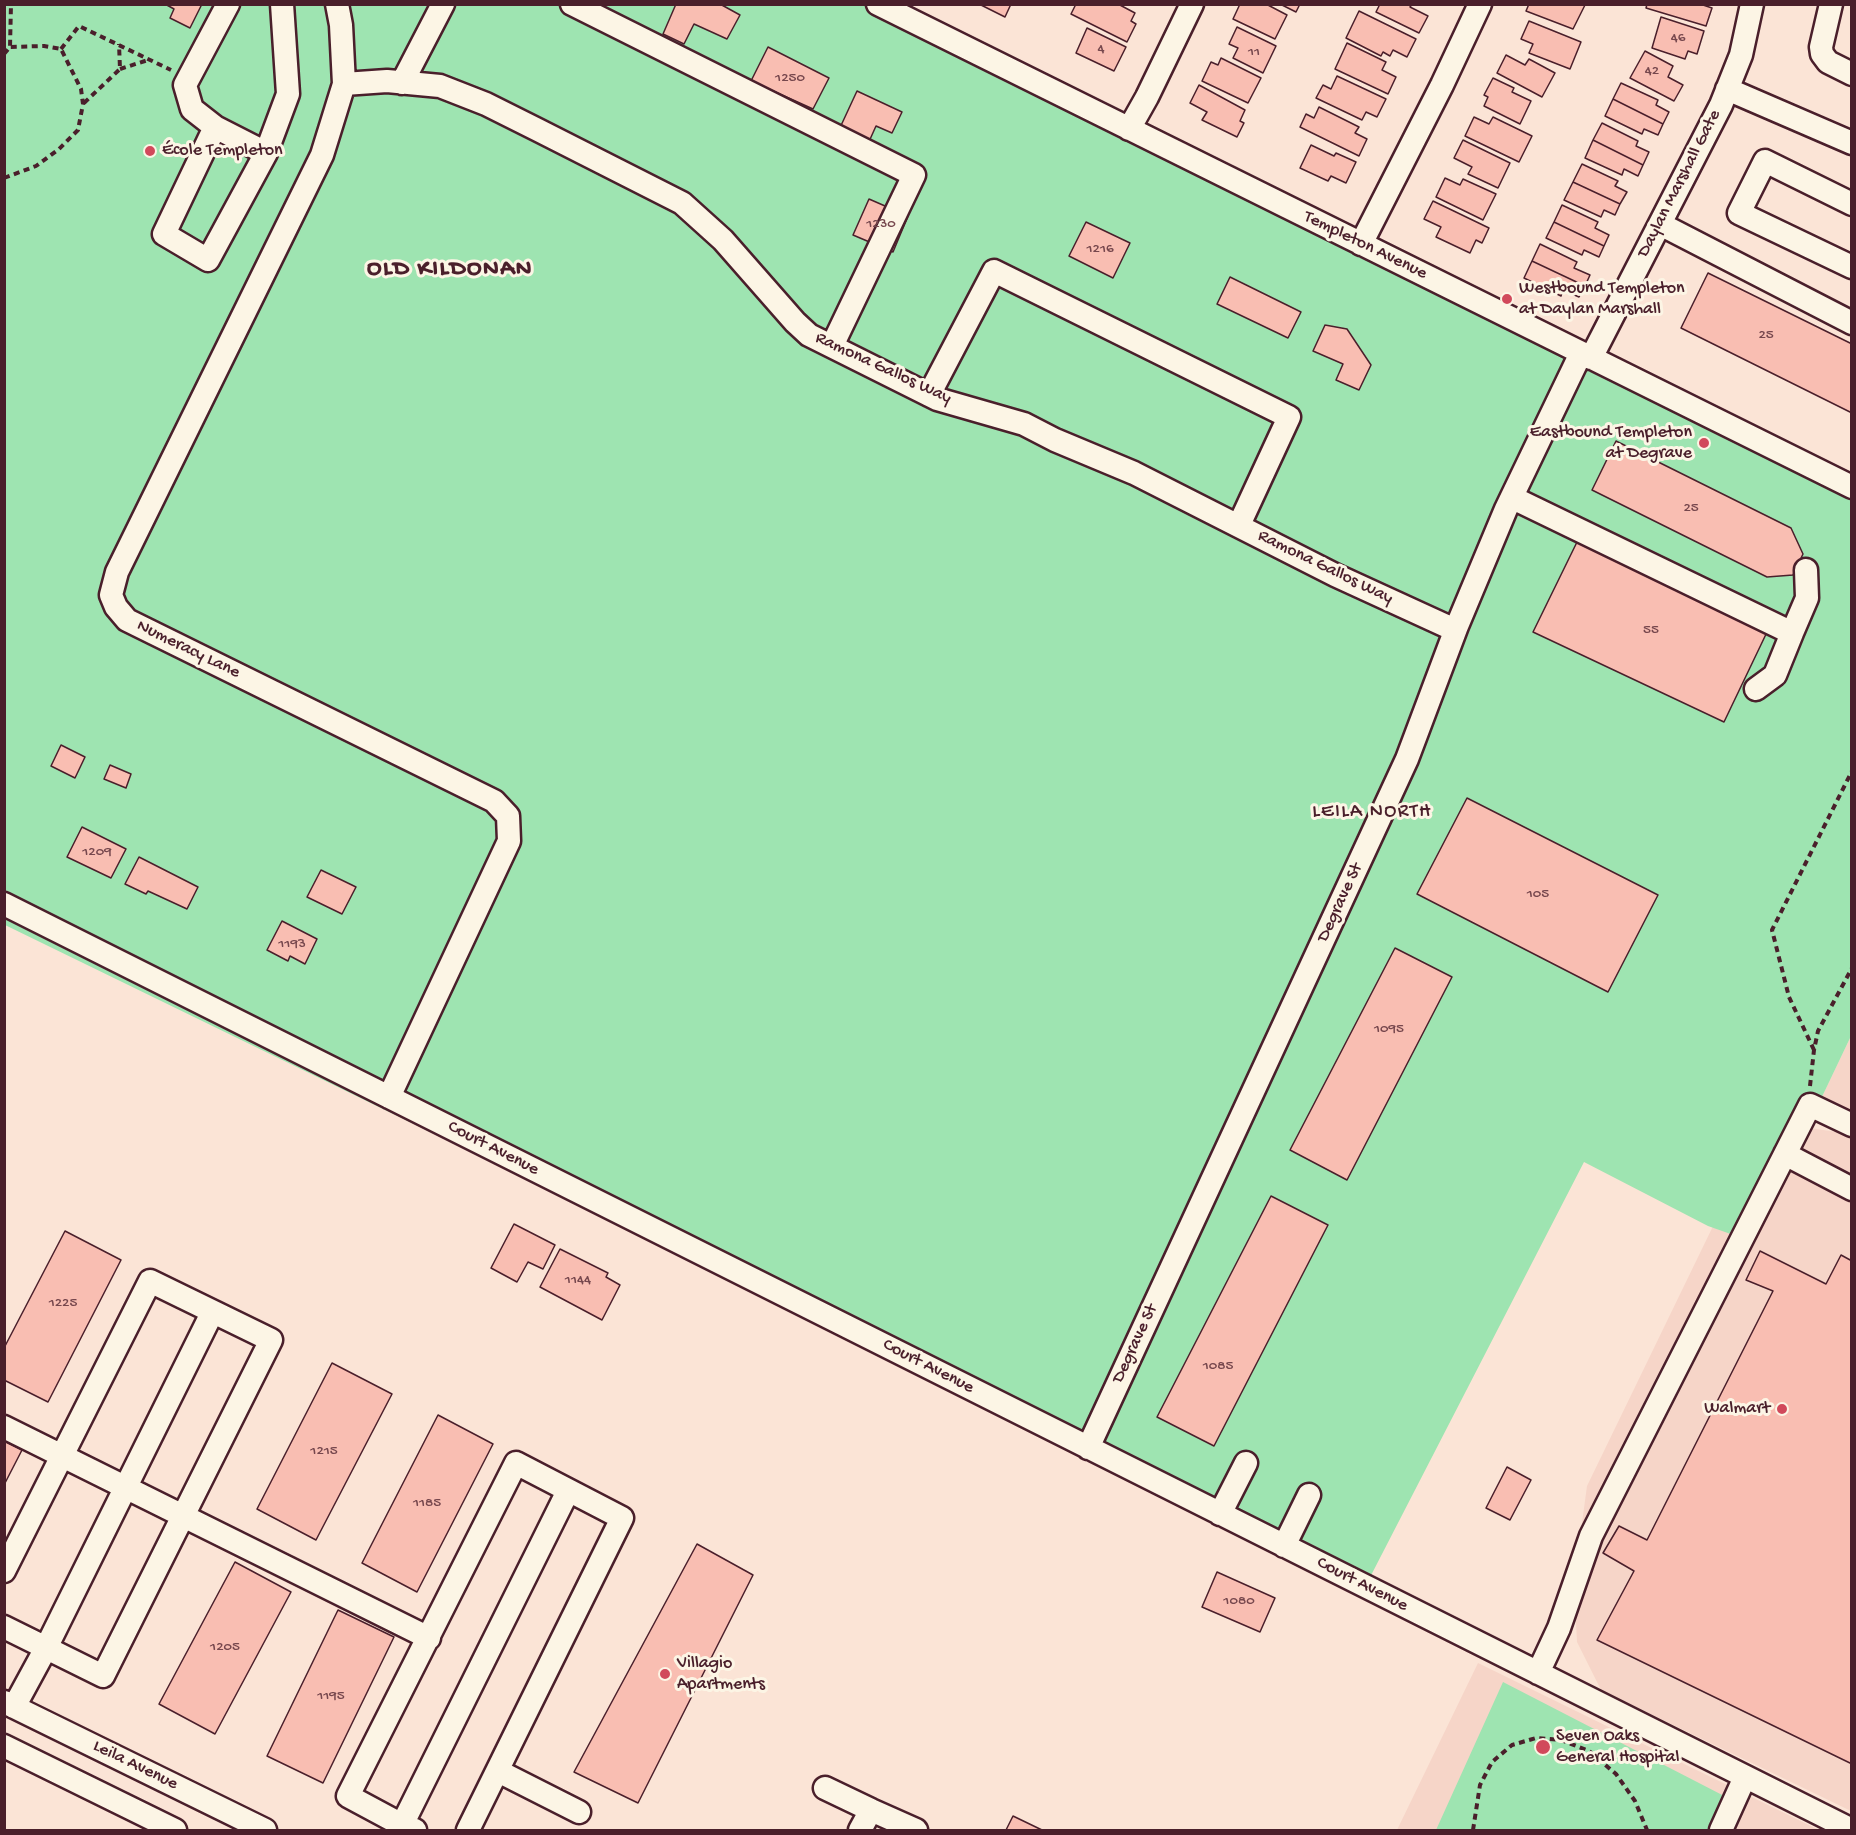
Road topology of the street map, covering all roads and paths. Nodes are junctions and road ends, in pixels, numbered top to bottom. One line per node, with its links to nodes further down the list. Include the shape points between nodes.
1 (11, 4): 13 (path)
2 (228, 4): 24 (street, via 185,85 192,109)
3 (282, 4): 27 (street, via 288,94)
4 (337, 4): 21 (street, Numeracy Lane)
5 (443, 4): 20 (street)
6 (572, 4): 34 (street, via 914,175)
7 (1192, 4): 25 (street)
8 (1480, 4): 31 (street)
9 (1752, 4): 22 (street, Daylan Marshall Gate, via 1741,55)
10 (1831, 4): 19 (street, via 1822,54 1828,62)
11 (892, 7): 25 (street, Templeton Avenue)
12 (119, 44): 14 (path, via 79,26); 16 (path); 17 (path)
13 (10, 47): 14 (path); 15 (path)
14 (61, 49): 23 (path, via 81,89)
15 (4, 54)
16 (148, 60): 17 (path); 18 (path)
17 (120, 69): 23 (path)
18 (179, 74)
19 (1851, 74)
20 (402, 83): 21 (street, Ramona Gallos Way); 34 (street, Ramona Gallos Way, via 440,86 486,104 682,203 723,240 795,322)
21 (344, 84): 48 (street, Numeracy Lane, via 322,155 117,572 111,595 127,620 494,801 508,816 509,841)
22 (1727, 89): 26 (street); 30 (street, Daylan Marshall Gate)
23 (83, 104): 28 (path, via 78,130 72,136 36,166)
24 (215, 127): 27 (street); 27 (street, via 164,234 208,260)
25 (1128, 129): 31 (street, Templeton Avenue)
26 (1851, 143)
27 (266, 153)
28 (4, 178)
29 (1851, 204): 32 (street, via 1765,161 1739,213)
30 (1659, 224): 33 (street); 35 (street, Daylan Marshall Gate)
31 (1361, 244): 35 (street, Templeton Avenue)
32 (1851, 267)
33 (1851, 323)
34 (832, 346): 36 (street, Ramona Gallos Way)
35 (1586, 356): 37 (street, Templeton Avenue); 38 (street, Degrave St)
36 (929, 395): 39 (street, Ramona Gallos Way, via 1024,424); 39 (street, via 994,271 1289,417)
37 (1851, 488)
38 (1513, 498): 41 (street, Degrave St); 42 (street)
39 (1239, 525): 41 (street, Ramona Gallos Way)
40 (1806, 570): 42 (street, via 1807,598)
41 (1455, 630): 55 (street, Degrave St, via 1407,759)
42 (1792, 633): 43 (street, via 1775,675)
43 (1756, 689)
44 (1851, 771): 47 (path, via 1772,930 1789,996)
45 (4, 904): 48 (street, Court Avenue)
46 (1851, 968): 47 (path, via 1818,1031)
47 (1814, 1050): 49 (path)
48 (389, 1097): 55 (street, Court Avenue)
49 (1810, 1105): 50 (street); 51 (street)
50 (1851, 1125)
51 (1785, 1154): 52 (street); 68 (street, via 1591,1536 1559,1628)
52 (1851, 1189)
53 (212, 1313): 56 (street, via 150,1281); 58 (street); 62 (street, via 271,1340)
54 (4, 1427): 56 (street)
55 (1088, 1448): 61 (street, Court Avenue)
56 (63, 1457): 58 (street); 64 (street)
57 (1246, 1463): 61 (street)
58 (124, 1488): 62 (street); 67 (street)
59 (568, 1491): 66 (street, via 516,1463); 71 (street, via 622,1518); 76 (street)
60 (1310, 1495): 63 (street)
61 (1220, 1514): 63 (street, Court Avenue)
62 (183, 1518): 66 (street); 67 (street, via 103,1676)
63 (1284, 1546): 68 (street, Court Avenue)
64 (4, 1571)
65 (4, 1627): 67 (street)
66 (429, 1638): 76 (street, via 348,1796)
67 (46, 1648): 69 (street)
68 (1538, 1673): 72 (street, Court Avenue)
69 (9, 1704): 78 (street, Leila Avenue)
70 (4, 1746): 77 (street)
71 (498, 1771): 75 (street); 79 (street)
72 (1745, 1777): 84 (street); 85 (street, Court Avenue)
73 (825, 1788): 74 (street)
74 (870, 1810): 80 (street); 81 (street)
75 (579, 1812)
76 (405, 1828)
77 (175, 1830)
78 (265, 1830)
79 (468, 1830)
80 (860, 1830)
81 (916, 1830)
82 (1473, 1830): 83 (path, via 1480,1785 1492,1762 1512,1745 1536,1738 1561,1740 1589,1751 1616,1774 1635,1801)
83 (1647, 1830)
84 (1721, 1830)
85 (1851, 1830)

